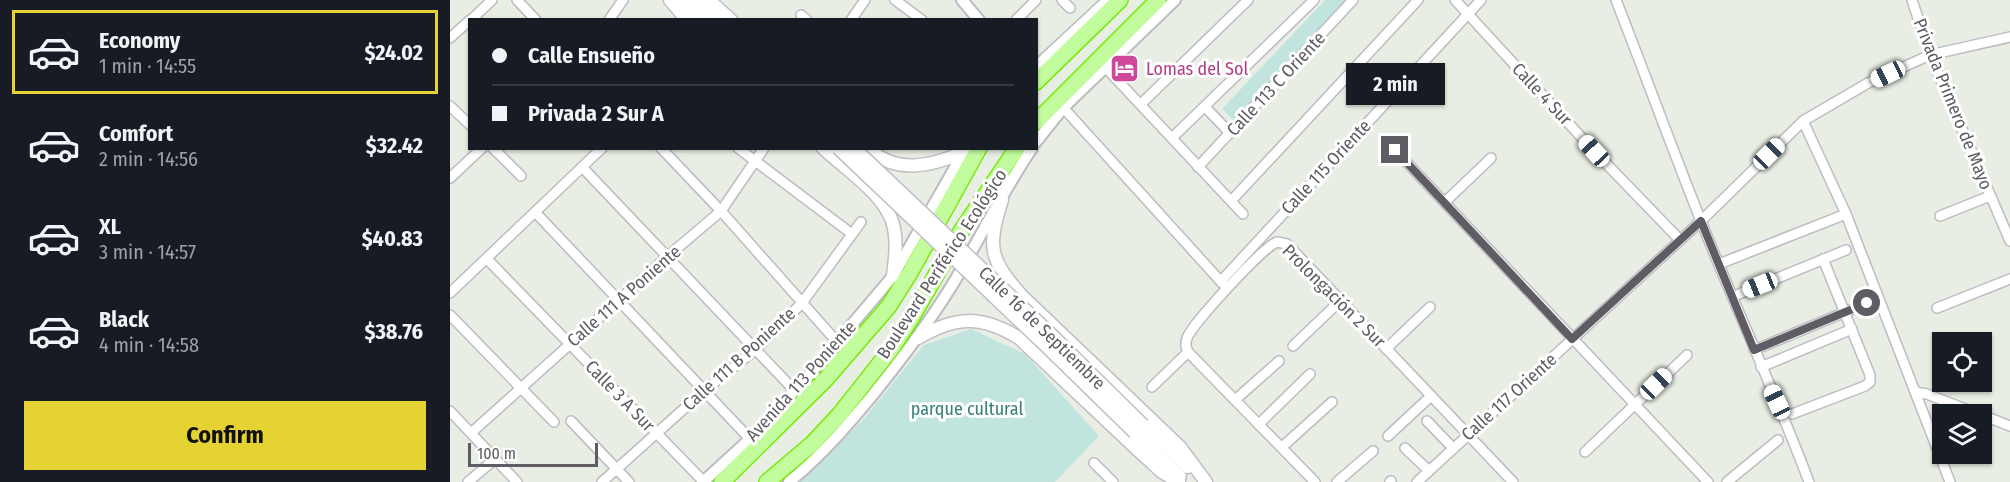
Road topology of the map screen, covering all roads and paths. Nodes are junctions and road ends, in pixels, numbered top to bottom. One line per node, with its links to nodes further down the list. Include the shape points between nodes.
1 (492, 0): 26 (street)
2 (517, 0): 27 (street)
3 (623, 0): 28 (street)
4 (670, 0): 29 (main road)
5 (865, 0): 32 (street)
6 (895, 0): 33 (street)
7 (962, 0): 34 (street)
8 (1036, 0): 35 (street)
9 (1062, 0): 24 (street)
10 (1107, 0): 40 (street)
11 (1120, 0): 42 (highway)
12 (1158, 0): 43 (highway)
13 (1175, 0): 41 (street)
14 (1248, 0): 44 (street)
15 (1314, 0): 46 (street)
16 (1353, 0): 50 (street, Calle 113 C Oriente)
17 (1418, 0): 75 (street)
18 (1455, 0): 25 (street, Calle 4 Sur)
19 (1481, 0): 25 (street, Calle 115 Oriente)
20 (1617, 0): 82 (street)
21 (1912, 0): 39 (street, Privada Primero de Mayo)
22 (687, 1): 23 (main road); 30 (main road)
23 (717, 7): 31 (main road)
24 (1070, 8)
25 (1468, 14): 85 (street, Calle 4 Sur); 94 (street, Calle 115 Oriente)
26 (472, 18)
27 (534, 18)
28 (610, 18)
29 (685, 18)
30 (700, 18)
31 (729, 18)
32 (852, 18)
33 (918, 18)
34 (977, 18)
35 (1018, 18)
36 (468, 22): 38 (street)
37 (2010, 37): 39 (street, Calle 117 Oriente)
38 (450, 38)
39 (1930, 55): 48 (street, Calle 117 Oriente, via 1868,83); 73 (street, Privada Primero de Mayo)
40 (1038, 64)
41 (1106, 67): 43 (street); 44 (street)
42 (1038, 80)
43 (1060, 104): 47 (highway); 52 (street); 94 (street)
44 (1141, 105): 51 (street)
45 (450, 106): 49 (street)
46 (1205, 107): 50 (street); 51 (street)
47 (1038, 120)
48 (1803, 121): 80 (street); 82 (street, Calle 117 Oriente)
49 (468, 123)
50 (1230, 133): 70 (street, Calle 113 C Oriente)
51 (1172, 138): 70 (street)
52 (1038, 139)
53 (480, 150): 72 (street)
54 (495, 150): 71 (street)
55 (600, 150): 69 (street)
56 (663, 150): 78 (street)
57 (740, 150): 68 (street)
58 (763, 150): 68 (street, Calle 111 A Poniente)
59 (825, 150): 92 (main road, via 882,201 890,214 895,237)
60 (840, 150): 137 (main road, Calle 16 de Septiembre, bridge)
61 (856, 150): 137 (main road, Calle 16 de Septiembre, bridge, via 1054,337)
62 (870, 150): 63 (main road, via 882,159 908,167 928,165)
63 (970, 150): 92 (street, Avenida 113 Poniente); 159 (highway, Boulevard Periférico Ecológico, via 911,271 889,306 825,380)
64 (1016, 150): 160 (highway, Boulevard Periférico Ecológico, via 960,233 892,348 813,443)
65 (1031, 150): 74 (street, Boulevard Periférico Ecológico)
66 (1395, 150): 76 (street)
67 (1491, 158): 76 (street)
68 (755, 162): 78 (street, Calle 111 A Poniente); 84 (street)
69 (582, 167): 77 (street); 88 (street)
70 (1198, 167): 75 (street)
71 (521, 176)
72 (450, 178)
73 (1990, 196): 81 (street); 86 (street, Privada Primero de Mayo)
74 (1002, 200): 106 (street, Boulevard Periférico Ecológico); 164 (main road, via 992,240 1003,275 1180,447)
75 (1231, 201): 79 (street)
76 (1445, 202): 107 (street)
77 (535, 212): 89 (street); 97 (street)
78 (721, 212): 88 (street, Calle 111 A Poniente); 99 (street)
79 (1243, 214)
80 (1846, 214): 91 (street); 123 (street)
81 (1940, 216)
82 (1701, 221): 85 (street, Calle 117 Oriente); 91 (street)
83 (861, 222): 84 (street, Calle 111 B Poniente)
84 (852, 234): 99 (street, Calle 111 B Poniente)
85 (1680, 240): 107 (street, Calle 117 Oriente)
86 (2010, 241)
87 (1846, 250): 90 (street)
88 (668, 256): 97 (street, Calle 111 A Poniente); 113 (street)
89 (487, 258): 95 (street); 109 (street, Calle 3 A Sur)
90 (1823, 259): 96 (street); 103 (street)
91 (1719, 264): 112 (street)
92 (894, 276): 108 (street, Avenida 113 Poniente)
93 (2010, 279): 102 (street)
94 (1224, 284): 98 (street, Prolongación 2 Sur, via 1273,243 1282,242); 114 (street, Calle 115 Oriente, via 1189,333 1185,345)
95 (450, 293)
96 (1739, 294)
97 (620, 300): 109 (street, Calle 111 A Poniente); 121 (street)
98 (1340, 301): 110 (street); 111 (street, Prolongación 2 Sur)
99 (802, 303): 108 (street); 113 (street, Calle 111 B Poniente)
100 (1867, 303): 103 (street)
101 (1430, 307): 111 (street)
102 (1937, 308)
103 (1845, 312): 105 (street); 112 (street)
104 (450, 315): 120 (street)
105 (1852, 329): 117 (street); 130 (street, via 1870,382)
106 (918, 338): 161 (street, Boulevard Periférico Ecológico, via 823,452); 162 (main road, via 936,328 969,320 1000,327 1018,338 1162,472)
107 (1572, 339): 127 (street); 140 (street, Calle 117 Oriente)
108 (838, 343): 122 (street, Avenida 113 Poniente)
109 (570, 344): 120 (street, Calle 111 A Poniente); 139 (street, Calle 3 A Sur)
110 (1293, 346)
111 (1386, 349): 124 (street, Prolongación 2 Sur)
112 (1754, 350): 117 (street)
113 (755, 351): 121 (street, Calle 111 B Poniente); 122 (street)
114 (1188, 352): 119 (street); 125 (street)
115 (1687, 355): 127 (street)
116 (1279, 361): 125 (street)
117 (1761, 368): 171 (street)
118 (1310, 374): 135 (street)
119 (1152, 387)
120 (520, 388): 134 (street); 138 (street, Calle 111 A Poniente)
121 (705, 390): 139 (street, Calle 111 B Poniente); 142 (street)
122 (794, 390): 142 (street, Avenida 113 Poniente)
123 (1915, 392): 128 (street); 172 (street)
124 (1431, 396): 140 (street, Prolongación 2 Sur); 141 (street)
125 (1235, 400): 135 (street)
126 (1332, 402): 144 (street)
127 (1635, 404): 148 (street); 169 (street)
128 (1952, 404)
129 (450, 411): 138 (street)
130 (1792, 414)
131 (1992, 419): 136 (street)
132 (571, 421): 151 (street)
133 (1427, 421): 146 (street)
134 (554, 422)
135 (1259, 424): 144 (street)
136 (2010, 426)
137 (1139, 429): 163 (main road, Calle 16 de Septiembre); 164 (main road, Calle 16 de Septiembre)
138 (471, 433): 149 (street)
139 (657, 434): 151 (street, Calle 111 B Poniente); 158 (street, Calle 3 A Sur)
140 (1468, 434): 146 (street, Calle 117 Oriente); 168 (street, Prolongación 2 Sur)
141 (1388, 436)
142 (750, 439): 158 (street, Avenida 113 Poniente)
143 (1778, 440): 170 (street)
144 (1282, 447): 165 (street)
145 (1406, 448): 152 (street)
146 (1453, 448): 152 (street, Calle 117 Oriente)
147 (1373, 451): 166 (street)
148 (1585, 452)
149 (495, 459): 154 (street); 155 (street)
150 (1094, 463): 153 (street)
151 (617, 469): 156 (street, Calle 111 B Poniente); 157 (street)
152 (1429, 471): 167 (street, Calle 117 Oriente)
153 (1109, 481)
154 (468, 482)
155 (517, 482)
156 (602, 482)
157 (629, 482)
158 (704, 482)
159 (722, 482)
160 (767, 482)
161 (789, 482)
162 (1179, 482)
163 (1185, 482)
164 (1205, 482)
165 (1315, 482)
166 (1337, 482)
167 (1417, 482)
168 (1514, 482)
169 (1708, 482)
170 (1727, 482)
171 (1809, 482)
172 (1950, 482)

